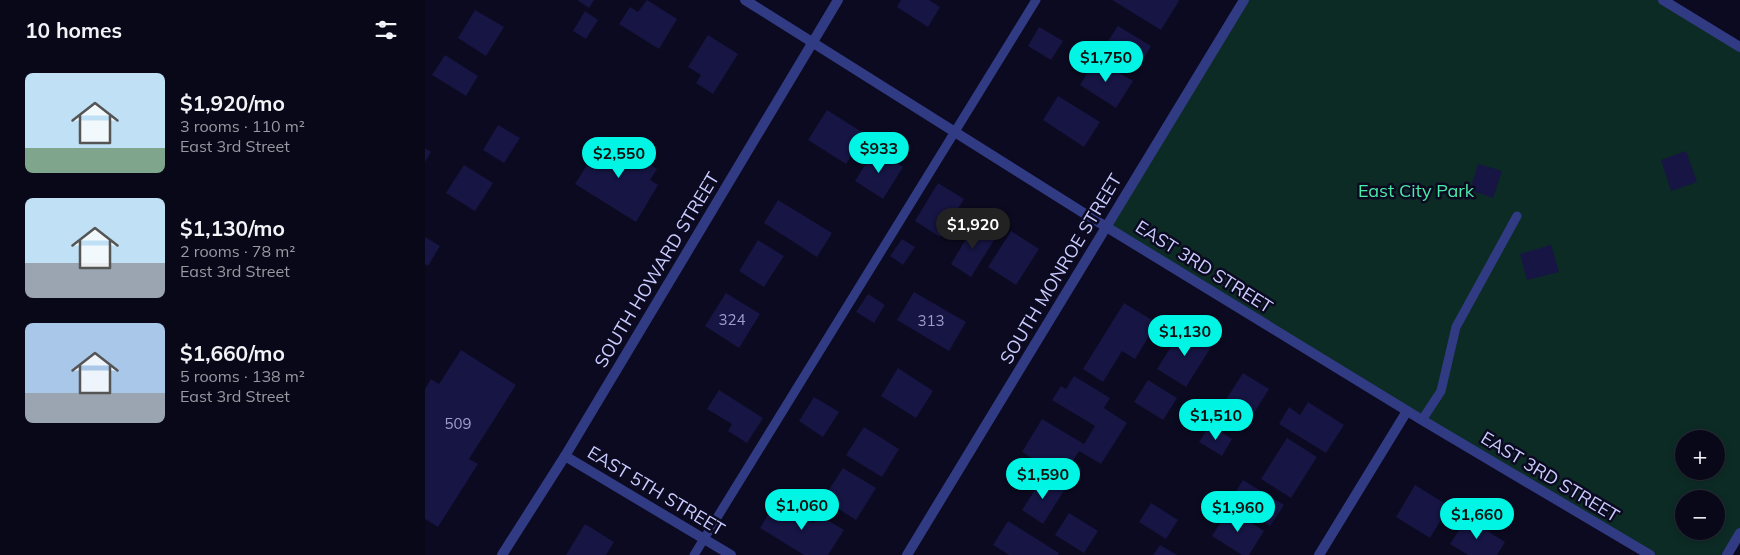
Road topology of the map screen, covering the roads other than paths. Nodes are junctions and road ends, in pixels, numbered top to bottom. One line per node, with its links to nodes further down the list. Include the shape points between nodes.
1 (745, 0): 6 (street, EAST 3RD STREET)
2 (837, 0): 6 (street, SOUTH HOWARD STREET)
3 (1036, 0): 8 (lane)
4 (1244, 0): 10 (street, SOUTH MONROE STREET)
5 (1663, 0): 7 (street)
6 (813, 41): 8 (street, EAST 3RD STREET); 13 (street, SOUTH HOWARD STREET)
7 (1740, 46)
8 (955, 131): 10 (street, EAST 3RD STREET); 15 (lane)
9 (1517, 216): 12 (lane, via 1456,327 1441,391)
10 (1105, 226): 11 (street, EAST 3RD STREET); 19 (street, SOUTH MONROE STREET)
11 (1407, 411): 12 (street, EAST 3RD STREET); 20 (street)
12 (1422, 420): 21 (street, EAST 3RD STREET)
13 (565, 456): 15 (street, EAST 5TH STREET); 16 (street, SOUTH HOWARD STREET)
14 (1740, 533): 22 (street)
15 (704, 538): 17 (lane); 18 (street, EAST 5TH STREET)
16 (503, 555)
17 (694, 555)
18 (731, 555)
19 (907, 555)
20 (1319, 555)
21 (1650, 555)
22 (1727, 555)

